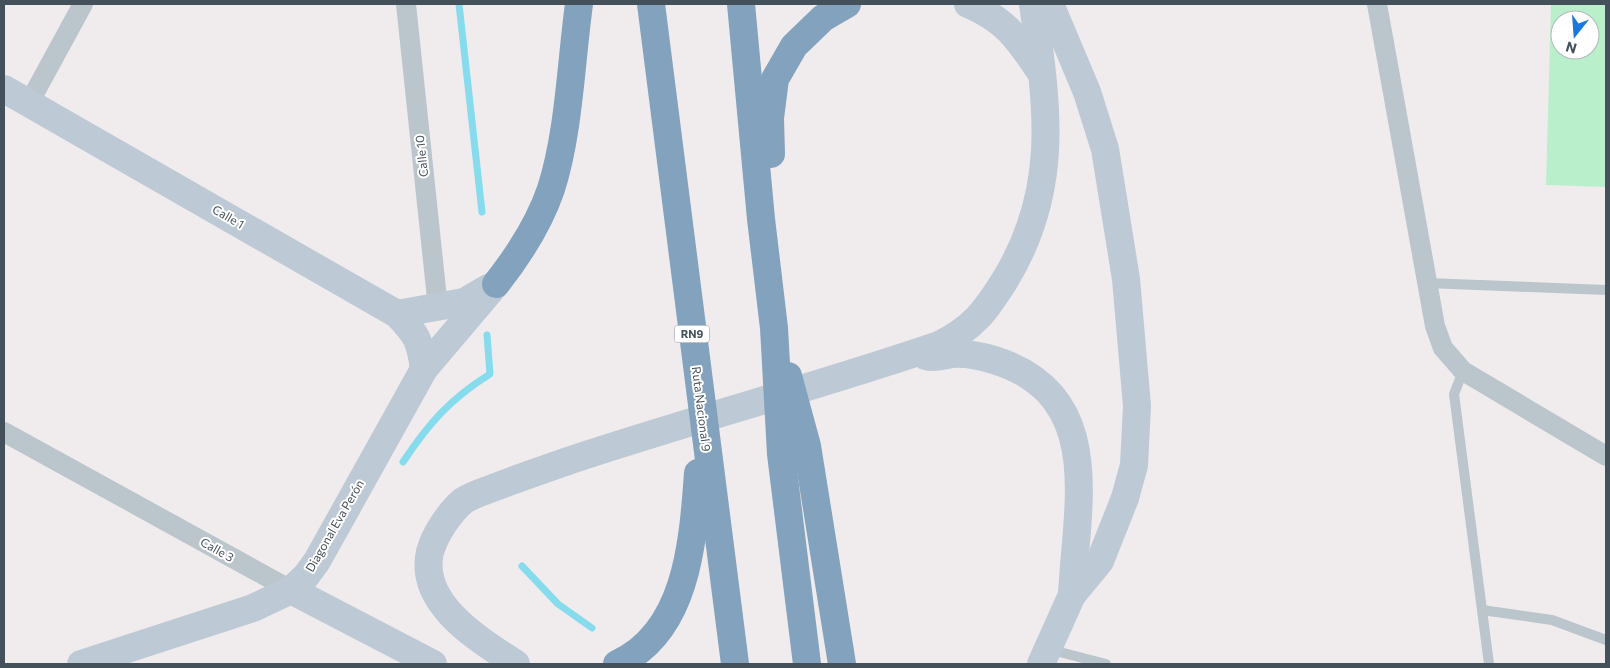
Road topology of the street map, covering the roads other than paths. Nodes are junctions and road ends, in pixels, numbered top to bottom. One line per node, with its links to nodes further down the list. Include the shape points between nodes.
1 (83, 4): 13 (street)
2 (406, 4): 18 (street, Calle 10)
3 (578, 4): 16 (highway, via 561,148 551,189 537,223)
4 (651, 4): 24 (highway, Ruta Nacional 9 / RN9)
5 (740, 4): 14 (highway)
6 (847, 4): 14 (highway, via 823,18 794,46 775,79 770,118 772,180)
7 (968, 4): 11 (main road, via 989,13 1017,36)
8 (1033, 4): 11 (main road)
9 (1050, 4): 28 (main road, via 1087,92 1105,149 1126,279 1137,406 1134,465 1125,498 1100,561)
10 (1377, 4): 15 (street)
11 (1043, 78): 21 (main road, via 1046,121 1043,181 1032,223 1014,265 987,309 972,325 939,345)
12 (4, 89): 13 (main road, Calle 1)
13 (29, 103): 19 (main road, Calle 1)
14 (760, 219): 20 (highway)
15 (1427, 283): 17 (lane); 23 (street, via 1435,326 1443,348)
16 (496, 284): 18 (main road, via 464,302); 22 (main road, Diagonal Eva Perón)
17 (1606, 290)
18 (438, 308): 19 (main road)
19 (397, 314): 22 (main road, Calle 1, via 421,344)
20 (774, 328): 37 (highway, via 781,454); 38 (highway, via 807,446)
21 (915, 353): 28 (main road, via 933,358 973,355 1016,368 1053,398 1068,421 1081,482); 34 (main road, via 603,450 464,500 435,538 430,552 429,569 434,588 448,611 475,636)
22 (424, 369): 27 (main road, Diagonal Eva Perón, via 317,561)
23 (1463, 371): 26 (street); 29 (lane, via 1454,394)
24 (700, 400): 35 (highway, via 694,529 682,584 662,626 642,648); 36 (highway, Ruta Nacional 9 / RN9)
25 (4, 432): 27 (street, Calle 3)
26 (1606, 456)
27 (291, 590): 32 (main road, Diagonal Eva Perón, via 253,608); 33 (main road, Calle 3)
28 (1072, 595): 31 (main road)
29 (1482, 610): 30 (lane, via 1552,620); 40 (lane)
30 (1606, 640)
31 (1044, 656): 39 (lane)
32 (81, 664)
33 (433, 664)
34 (516, 664)
35 (617, 664)
36 (735, 664)
37 (807, 664)
38 (842, 664)
39 (1106, 664)
40 (1489, 664)

